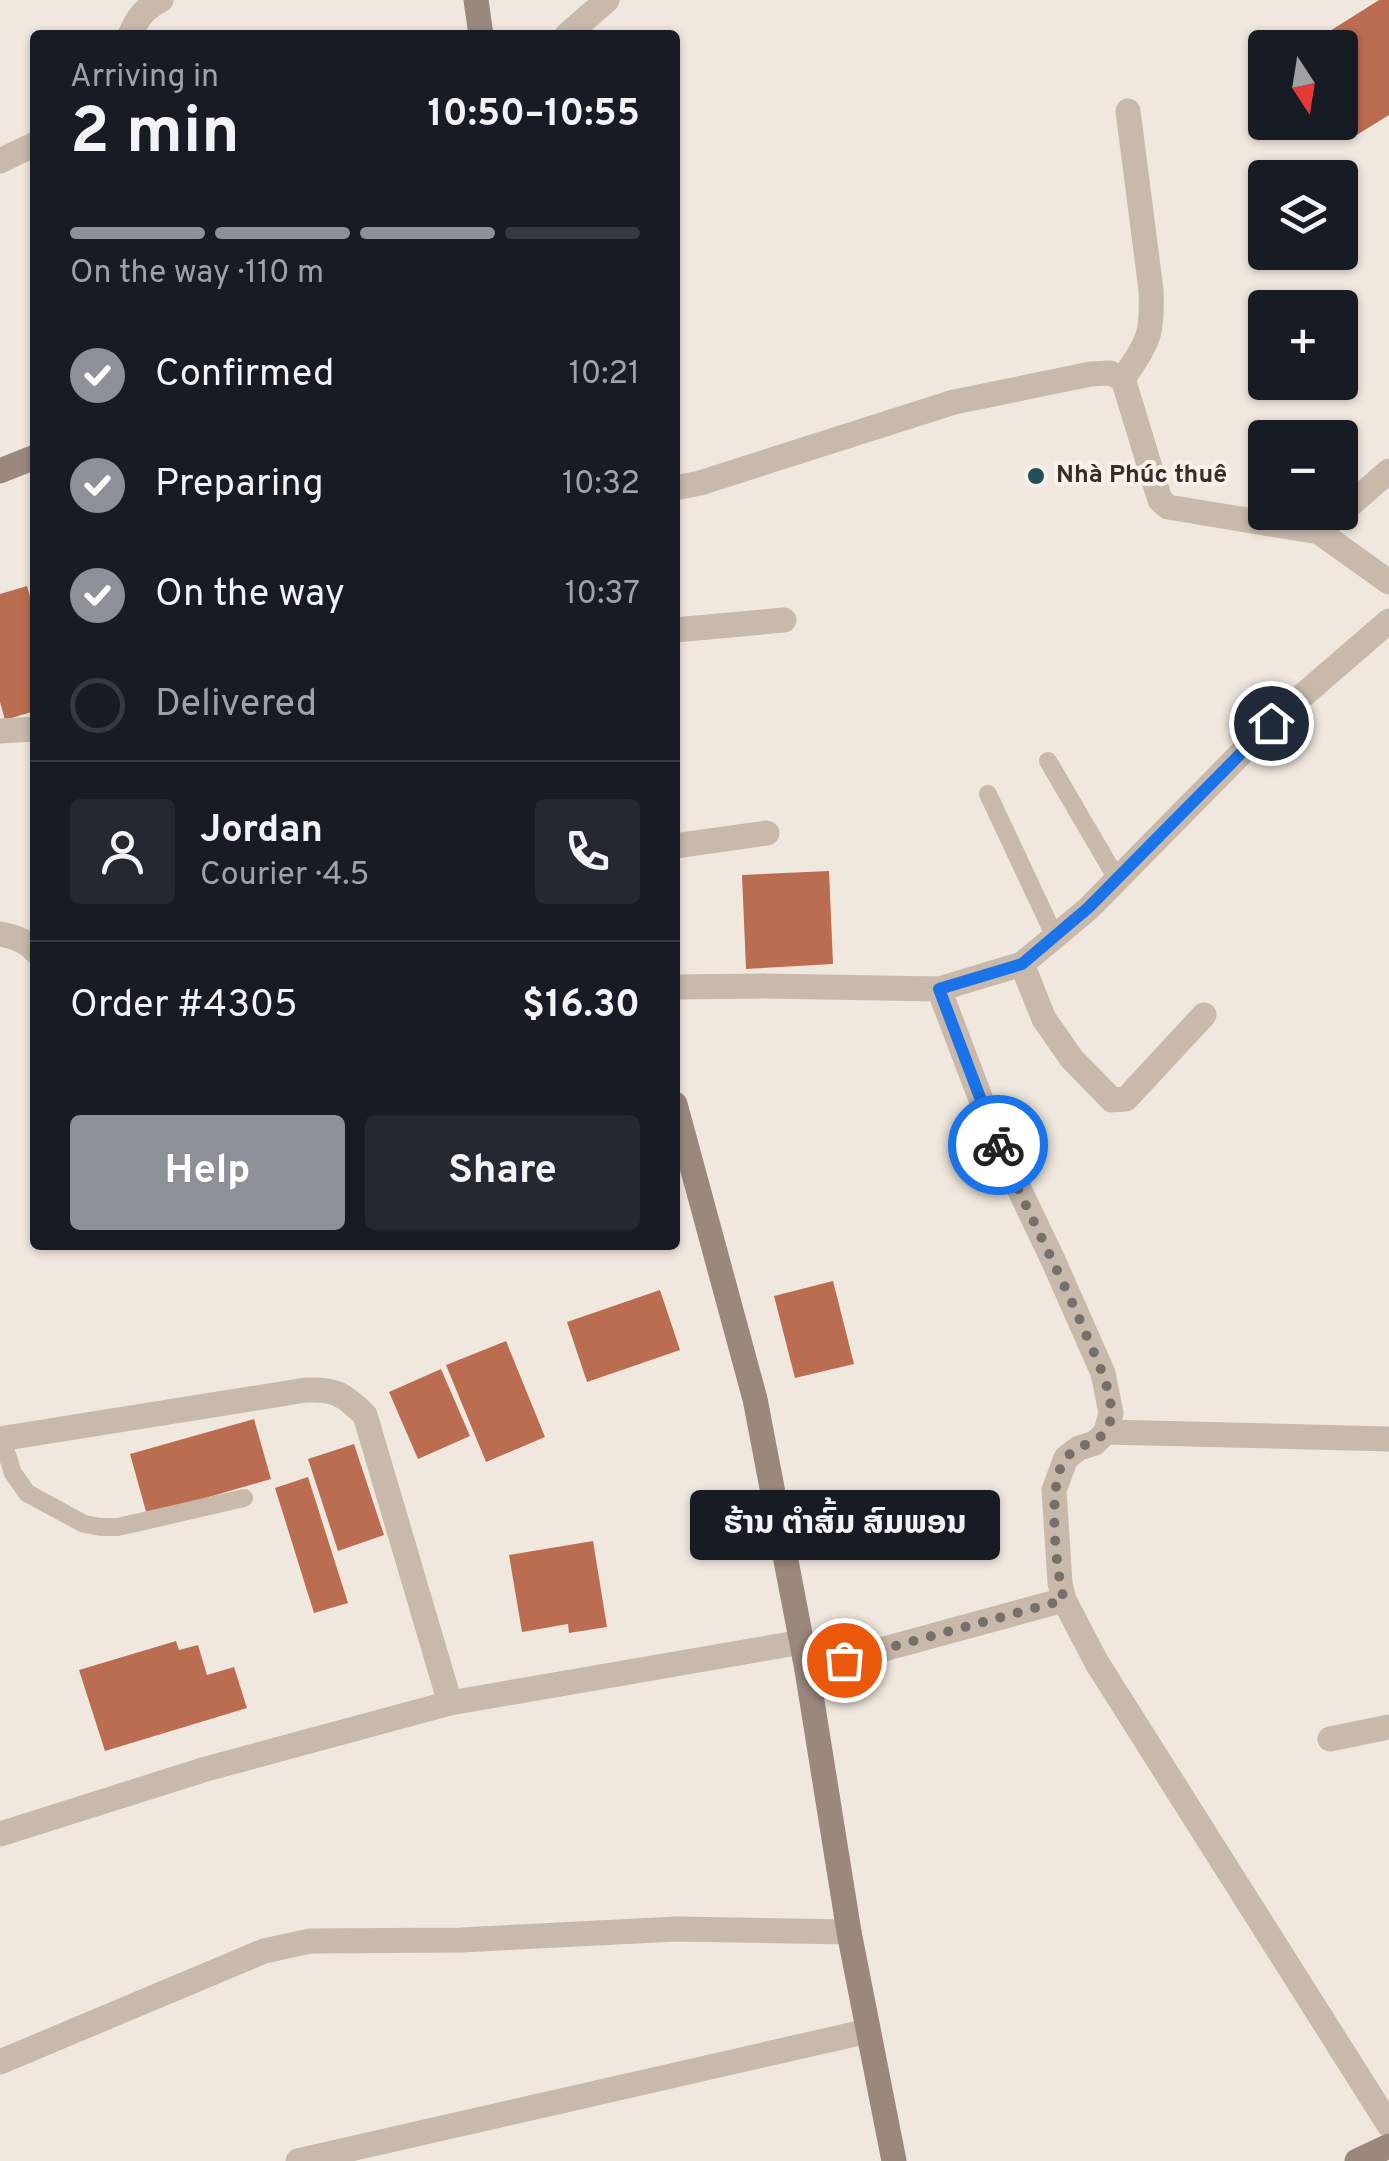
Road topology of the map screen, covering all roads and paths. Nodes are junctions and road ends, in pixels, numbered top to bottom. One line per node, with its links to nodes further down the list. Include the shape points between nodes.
1 (161, 0): 4 (street, via 136,18)
2 (476, 0): 5 (street)
3 (607, 0): 6 (street)
4 (132, 30)
5 (479, 30)
6 (574, 30)
7 (1128, 111): 10 (street, via 1152,318 1148,340)
8 (30, 146): 9 (street)
9 (0, 160)
10 (1123, 380): 14 (street, via 1091,374 954,402); 15 (street, via 1160,500 1168,507)
11 (30, 459): 13 (street)
12 (1389, 471): 15 (street)
13 (0, 472)
14 (680, 487)
15 (1319, 532): 16 (street)
16 (1389, 582)
17 (784, 620): 19 (street)
18 (1389, 621): 26 (street, via 1271,723)
19 (680, 630)
20 (30, 729): 21 (street)
21 (0, 731)
22 (1048, 761): 26 (lane)
23 (988, 794): 28 (lane)
24 (768, 833): 25 (street)
25 (680, 845)
26 (1117, 879): 28 (street)
27 (0, 934): 29 (street)
28 (1055, 936): 30 (street)
29 (30, 946)
30 (1022, 964): 32 (street); 33 (street, via 1044,1019 1112,1100 1126,1099)
31 (680, 987): 32 (street)
32 (939, 989): 35 (street, via 999,1147 1102,1373 1111,1413)
33 (1204, 1015)
34 (680, 1123): 40 (street, via 754,1400)
35 (1106, 1432): 37 (street); 39 (street, via 1066,1458 1054,1490)
36 (1, 1439): 38 (lane, via 12,1473 28,1493 84,1524 118,1527); 42 (street, via 306,1390 329,1390 349,1400 364,1415)
37 (1389, 1439)
38 (244, 1498)
39 (1064, 1600): 41 (street); 49 (street)
40 (802, 1642): 41 (street); 42 (street)
41 (807, 1670): 46 (street)
42 (450, 1704): 45 (street, via 206,1769)
43 (1389, 1727): 44 (street)
44 (1330, 1740)
45 (0, 1834)
46 (849, 1932): 47 (street); 48 (street, via 676,1930 310,1942 264,1950)
47 (868, 2031): 51 (street); 52 (street)
48 (0, 2062)
49 (1389, 2125)
50 (1389, 2146): 53 (street)
51 (298, 2161)
52 (894, 2161)
53 (1357, 2161)

